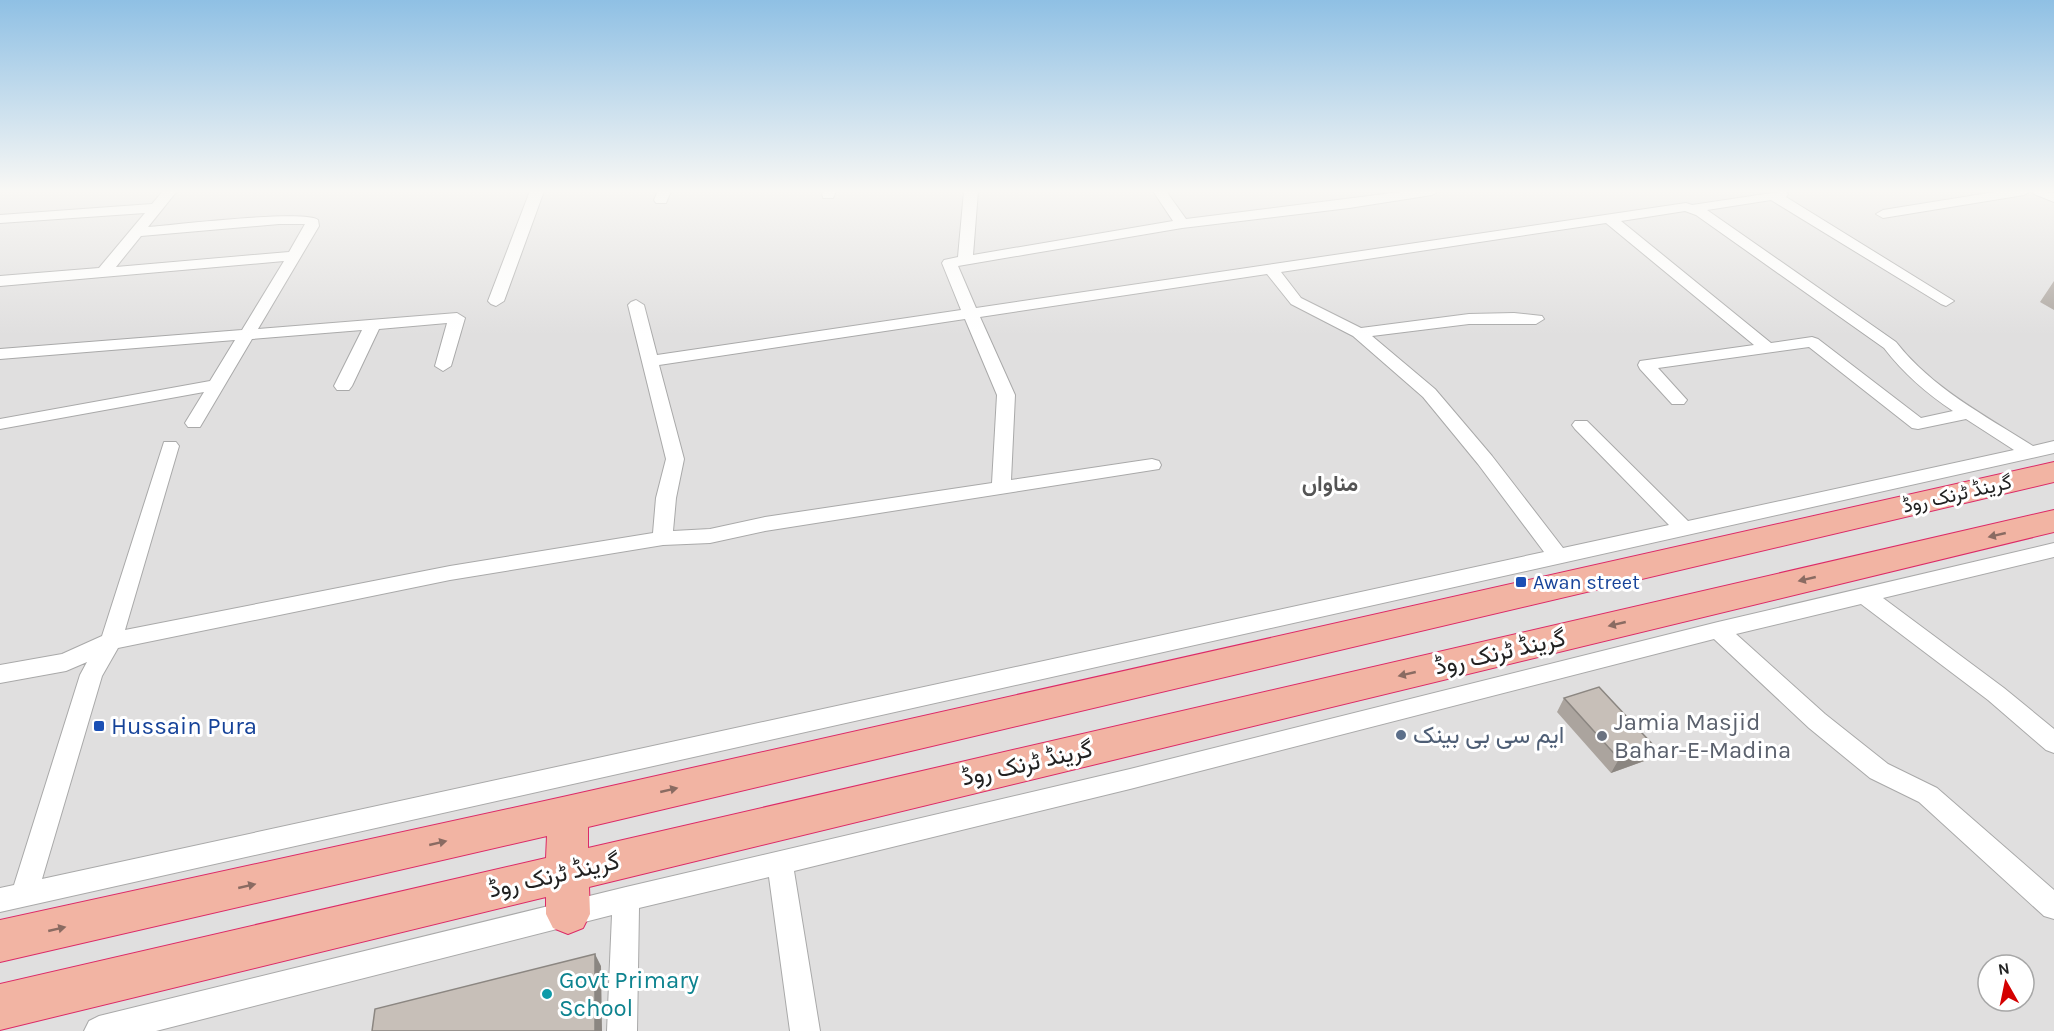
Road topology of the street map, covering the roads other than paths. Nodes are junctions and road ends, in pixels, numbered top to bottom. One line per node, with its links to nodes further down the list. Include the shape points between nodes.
1 (130, 239): 13 (street)
2 (304, 239): 10 (street)
3 (519, 239): 15 (street)
4 (967, 239): 11 (street)
5 (1091, 239): 11 (street)
6 (1478, 239): 12 (street, via 1355,254)
7 (1635, 239): 23 (street)
8 (1738, 239): 30 (street, via 1890,345 1906,366)
9 (1848, 239): 16 (street)
10 (294, 256): 13 (street); 22 (street)
11 (965, 260): 18 (street, via 949,263)
12 (1272, 270): 18 (street); 21 (street, via 1296,301)
13 (103, 273): 14 (street)
14 (0, 281)
15 (496, 301)
16 (1946, 301)
17 (636, 305): 25 (street)
18 (971, 314): 25 (street); 38 (street, via 1006,395)
19 (1536, 319): 21 (street, via 1504,316 1449,320)
20 (373, 324): 22 (street); 26 (street, via 457,318); 28 (street)
21 (1359, 333): 43 (street, via 1429,393)
22 (248, 334): 24 (street); 27 (street)
23 (1768, 348): 29 (street, via 1646,365); 30 (street, via 1812,342 1918,424)
24 (0, 354)
25 (651, 361): 40 (street, via 675,459 666,498)
26 (443, 366)
27 (215, 386): 31 (street); 32 (street)
28 (343, 386)
29 (1677, 400)
30 (1968, 413): 36 (street)
31 (194, 423)
32 (0, 424)
33 (1581, 424): 41 (street)
34 (170, 446): 47 (street)
35 (2054, 447): 36 (street)
36 (2042, 462): 41 (highway, گرینڈ ٹرنک روڈ)
37 (1152, 465): 38 (street)
38 (1000, 488): 40 (street, via 710,536)
39 (2054, 521): 54 (highway, گرینڈ ٹرنک روڈ, one-way to 54)
40 (663, 538): 47 (street, via 450,573)
41 (1671, 541): 43 (street); 44 (highway, گرینڈ ٹرنک روڈ)
42 (2054, 550): 45 (street)
43 (1560, 557): 44 (street)
44 (1489, 587): 50 (street); 51 (highway, گرینڈ ٹرنک روڈ, one-way to 44)
45 (1865, 596): 46 (street); 49 (street, via 1996,694)
46 (1718, 630): 53 (street, via 1153,773); 58 (street, via 1817,721 1879,771 1928,795)
47 (111, 641): 48 (street, via 66,662); 55 (street, via 91,675)
48 (0, 674)
49 (2054, 743)
50 (620, 764): 51 (street); 55 (street)
51 (623, 801): 52 (highway, گرینڈ ٹرنک روڈ)
52 (567, 814): 54 (highway); 60 (highway, گرینڈ ٹرنک روڈ, one-way to 52)
53 (780, 862): 56 (street); 64 (street)
54 (567, 871): 59 (highway); 61 (highway, گرینڈ ٹرنک روڈ)
55 (24, 895): 57 (street)
56 (626, 899): 59 (street); 63 (street)
57 (0, 900)
58 (2054, 907)
59 (568, 914): 62 (street)
60 (0, 941)
61 (0, 1007)
62 (99, 1031)
63 (622, 1031)
64 (805, 1031)

